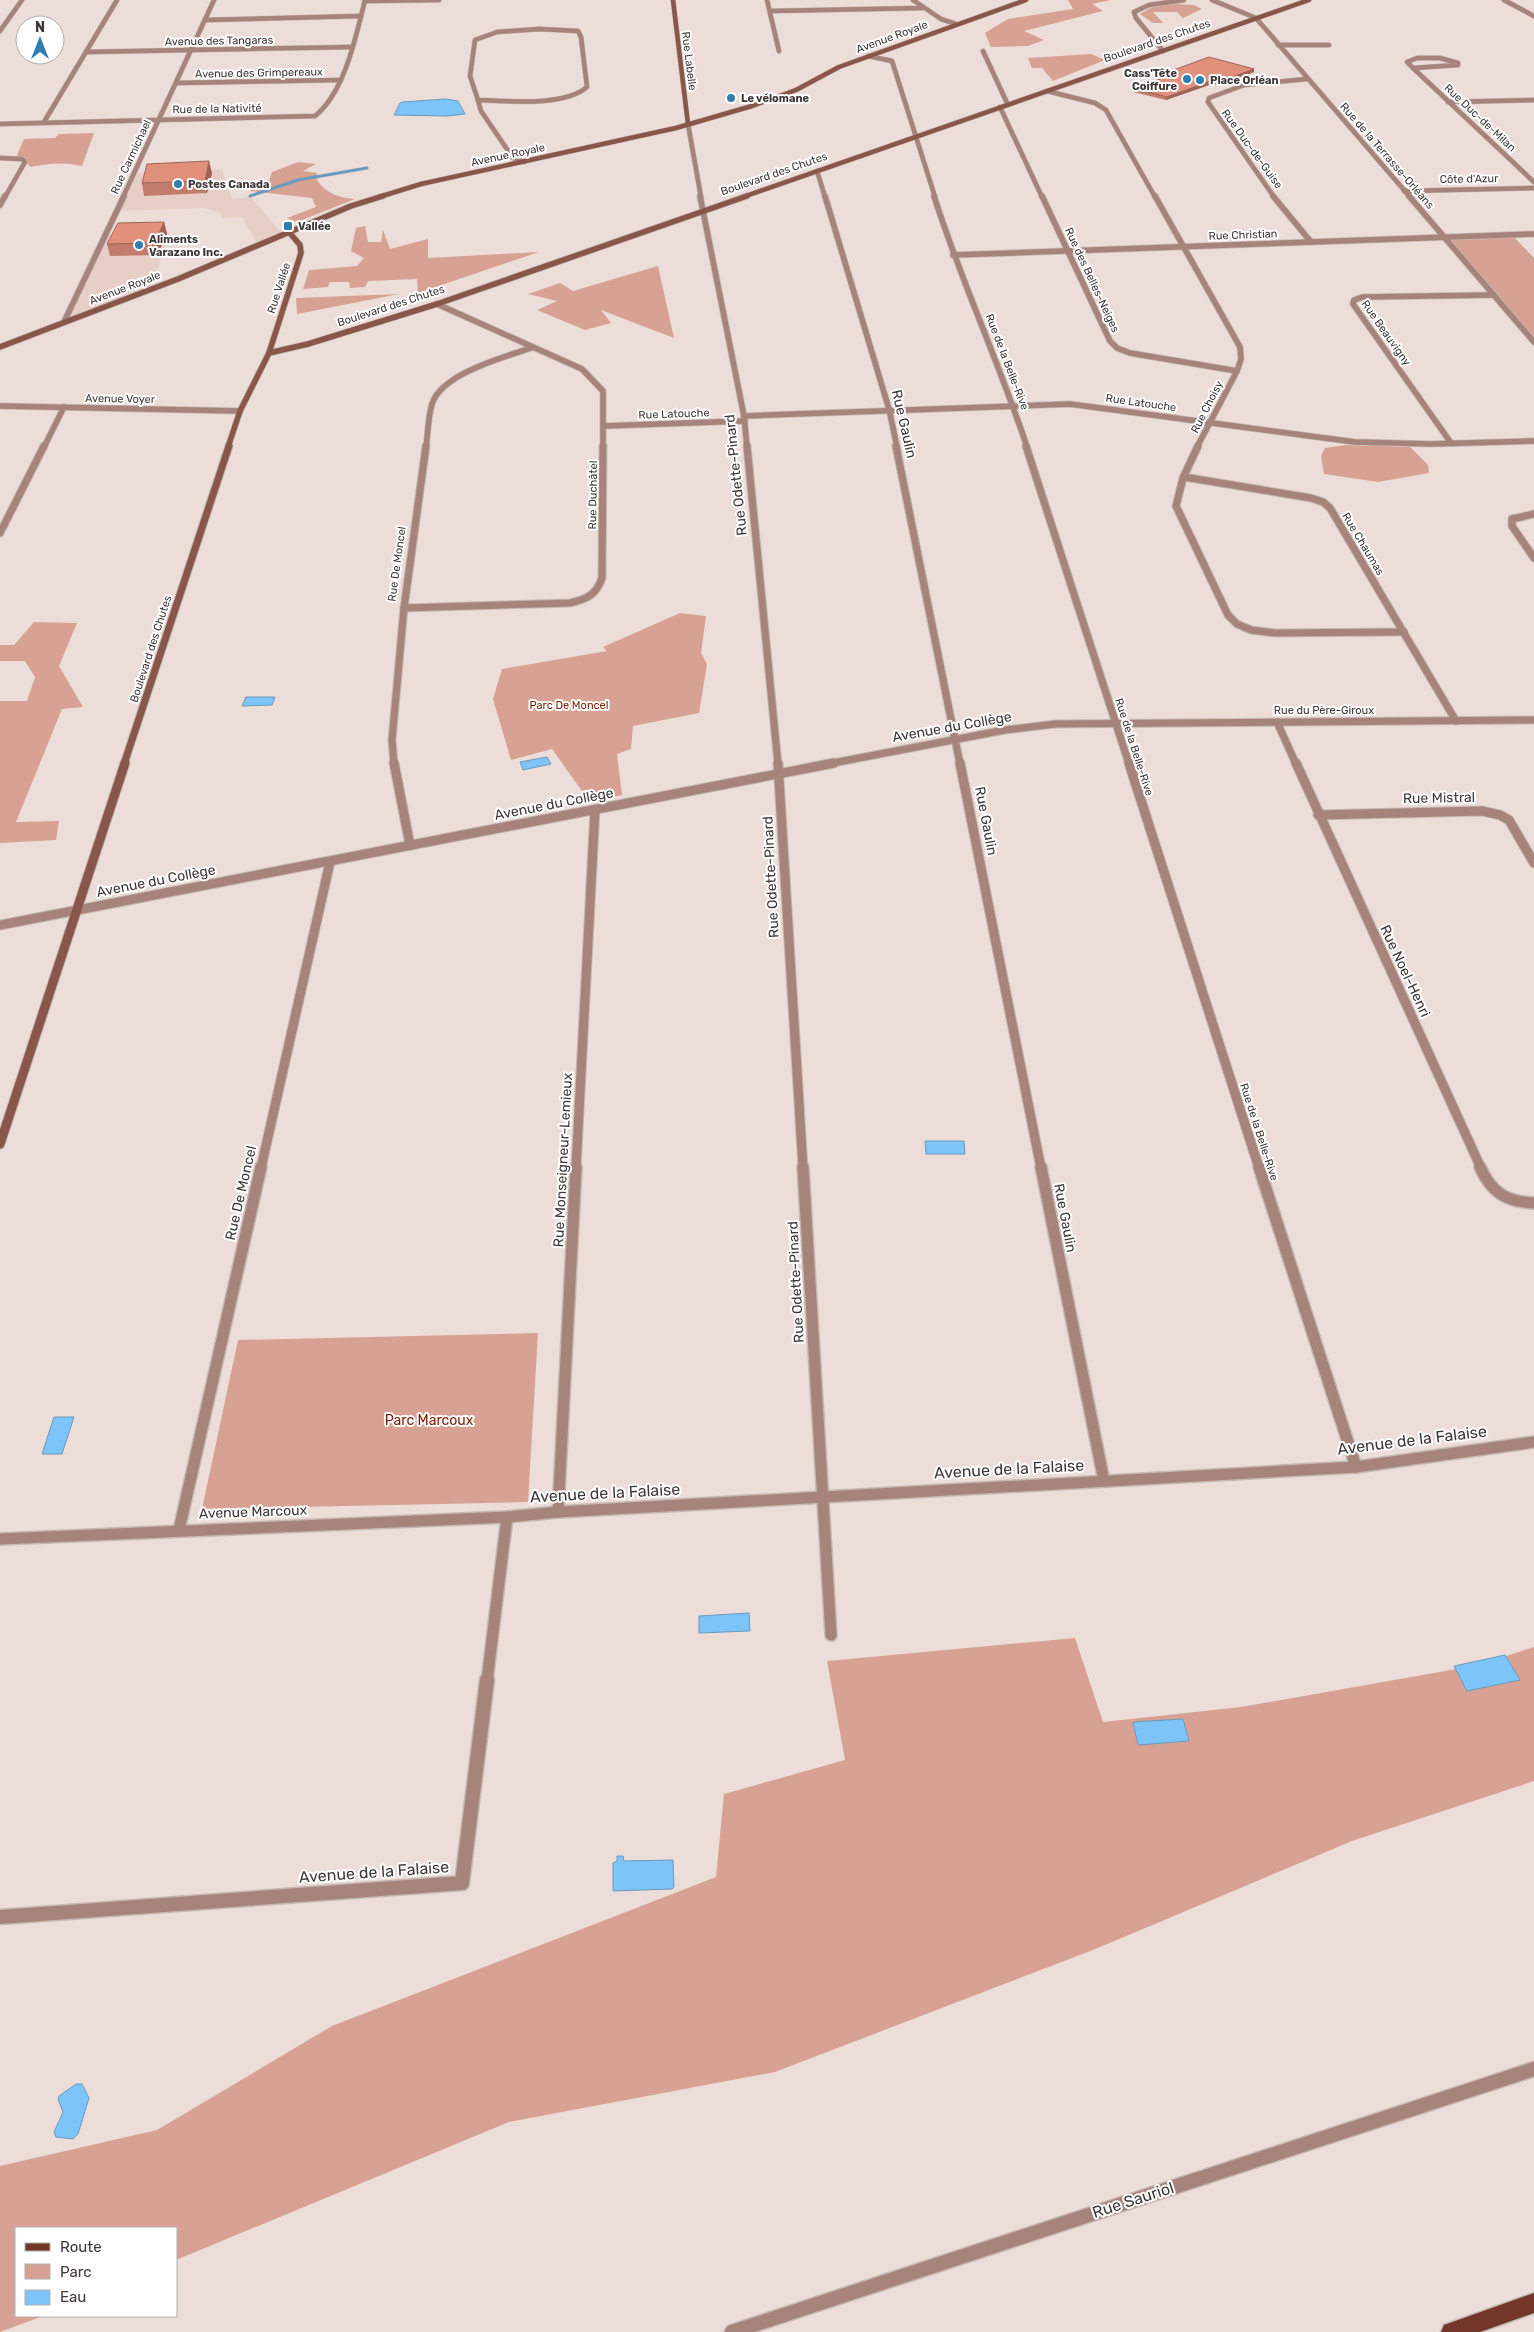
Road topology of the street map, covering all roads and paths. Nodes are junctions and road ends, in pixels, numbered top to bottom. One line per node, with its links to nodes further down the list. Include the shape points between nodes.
1 (22, 0): 21 (street)
2 (116, 0): 29 (street)
3 (214, 0): 19 (street, Rue Carmichael)
4 (439, 0): 13 (street)
5 (673, 0): 44 (street, Rue Labelle)
6 (768, 0): 15 (street)
7 (913, 0): 14 (street)
8 (1026, 0): 20 (street, Avenue Royale)
9 (1184, 0): 28 (street, via 1149,5 1134,12)
10 (1212, 0): 18 (street, Rue de la Terrasse-Orléans)
11 (1309, 0): 18 (street, Boulevard des Chutes)
12 (1504, 0): 17 (street)
13 (365, 1): 16 (street)
14 (923, 8): 15 (street); 20 (street)
15 (770, 11): 25 (street)
16 (362, 16): 19 (street); 24 (street)
17 (1534, 16)
18 (1256, 18): 22 (street, Rue de la Terrasse-Orléans); 28 (street, Boulevard des Chutes)
19 (205, 20): 26 (street, Rue Carmichael)
20 (956, 24): 30 (street, Avenue Royale)
21 (0, 30)
22 (1278, 45): 23 (street); 33 (street, Rue de la Terrasse-Orléans)
23 (1329, 45)
24 (352, 46): 26 (street, Avenue des Tangaras); 32 (street)
25 (779, 50)
26 (192, 51): 29 (street, Avenue des Tangaras); 34 (street, Rue Carmichael)
27 (983, 51): 39 (street)
28 (1163, 51): 35 (street, Boulevard des Chutes)
29 (86, 52): 42 (street)
30 (868, 56): 44 (street, Avenue Royale, via 796,90); 45 (street, Rue de la Belle-Rive, via 892,61)
31 (1413, 68): 31 (street, Rue Duc-de-Milan, via 1408,60 1443,58 1458,63 1447,68); 38 (street, Rue Duc-de-Milan)
32 (341, 80): 34 (street, Avenue des Grimpereaux); 41 (street, Rue de la Nativité, via 323,110 315,116)
33 (1307, 80): 51 (street, Rue de la Terrasse-Orléans); 57 (street, Rue Duc-de-Guise, via 1247,83 1209,98 1208,102 1277,201)
34 (177, 83): 41 (street, Rue Carmichael)
35 (1047, 91): 39 (street, Boulevard des Chutes); 58 (street, Rue Choisy, via 1095,103 1106,110)
36 (477, 100): 36 (street, via 470,76 475,40 484,34 501,32 578,31 585,91 556,99); 47 (street, via 513,158)
37 (1534, 100): 38 (street)
38 (1448, 102): 49 (street, Rue Duc-de-Milan)
39 (1008, 105): 40 (street, Boulevard des Chutes)
40 (1000, 107): 45 (street, Boulevard des Chutes); 59 (street, Rue des Belles-Neiges)
41 (160, 120): 42 (street, Rue de la Nativité); 63 (street, Rue Carmichael)
42 (44, 122): 43 (street, Rue de la Nativité)
43 (0, 124)
44 (688, 124): 47 (street, Avenue Royale); 53 (street, Rue Odette-Pinard)
45 (915, 137): 48 (street, Boulevard des Chutes); 60 (street, Rue de la Belle-Rive)
46 (0, 158): 52 (street, via 22,159 24,162)
47 (524, 162): 54 (street, Avenue Royale, via 421,184 351,206)
48 (817, 171): 53 (street, Boulevard des Chutes); 72 (street, Rue Gaulin)
49 (1534, 182)
50 (1534, 188): 51 (street, Côte d'Azur)
51 (1404, 191): 56 (street, Rue de la Terrasse-Orléans)
52 (0, 205)
53 (703, 211): 62 (street, Boulevard des Chutes); 74 (street, Rue Odette-Pinard)
54 (289, 232): 63 (street, Avenue Royale); 67 (street, Rue Vallée, via 300,245 301,253)
55 (1534, 234): 56 (street, Rue Christian)
56 (1443, 238): 57 (street, Rue Christian); 61 (street, Rue de la Terrasse-Orléans)
57 (1311, 242): 58 (street, Rue Christian)
58 (1183, 247): 59 (street, Rue Christian); 68 (street, Rue Choisy, via 1240,347 1242,359)
59 (1068, 251): 60 (street, Rue Christian); 68 (street, Rue des Belles-Neiges, via 1110,341 1117,348)
60 (953, 255): 69 (street, Rue de la Belle-Rive)
61 (1494, 294): 64 (street, Rue de la Terrasse-Orléans); 78 (street, Rue Beauvigny, via 1363,297 1354,300 1353,304)
62 (436, 304): 66 (street, Rue Duchâtel); 67 (street, Boulevard des Chutes)
63 (64, 322): 65 (street, Avenue Royale)
64 (1534, 342)
65 (0, 347)
66 (531, 348): 76 (street, Rue Duchâtel, via 582,369 594,379 603,391); 83 (street, Rue De Moncel, via 455,377 441,389 432,404)
67 (269, 353): 73 (street, Boulevard des Chutes)
68 (1237, 371): 75 (street, Rue Choisy)
69 (1013, 405): 72 (street, Rue Latouche); 75 (street, Rue Latouche, via 1095,406); 88 (street, Rue de la Belle-Rive)
70 (0, 406): 71 (street, Avenue Voyer)
71 (64, 408): 73 (street, Avenue Voyer); 81 (street)
72 (889, 409): 74 (street, Rue Latouche); 89 (street, Rue Gaulin)
73 (240, 411): 96 (street, Boulevard des Chutes)
74 (745, 418): 76 (street, Rue Latouche); 90 (street, Rue Odette-Pinard)
75 (1210, 423): 78 (street, Rue Latouche, via 1355,442); 79 (street, Rue Choisy)
76 (604, 426): 83 (street, Rue Duchâtel, via 602,578 598,590 590,598 541,605)
77 (1534, 441): 78 (street, Rue Latouche)
78 (1451, 443)
79 (1184, 477): 84 (street, Rue Chaumas, via 1323,502 1330,508); 84 (street, Rue Choisy, via 1176,506 1228,615 1237,624 1251,630 1275,633)
80 (1534, 514): 82 (street, via 1512,519 1512,526)
81 (0, 533)
82 (1534, 558)
83 (404, 608): 93 (street, Rue De Moncel, via 392,740)
84 (1404, 632): 86 (street, Rue Chaumas)
85 (1534, 720): 86 (street, Rue du Père-Giroux)
86 (1456, 721): 87 (street, Rue du Père-Giroux)
87 (1277, 722): 88 (street, Rue du Père-Giroux); 92 (street, Rue Noel-Henri)
88 (1115, 724): 89 (street, Avenue du Collège, via 1055,724); 101 (street, Rue de la Belle-Rive)
89 (956, 739): 90 (street, Avenue du Collège); 102 (street, Rue Gaulin)
90 (778, 773): 91 (street, Avenue du Collège); 103 (street, Rue Odette-Pinard)
91 (595, 810): 93 (street, Avenue du Collège); 104 (street, Rue Monseigneur-Lemieux)
92 (1318, 815): 95 (street, Rue Mistral, via 1482,811 1500,815 1509,820); 99 (street, Rue Noel-Henri, via 1487,1182 1504,1198 1522,1203)
93 (410, 845): 94 (street, Avenue du Collège)
94 (330, 862): 96 (street, Avenue du Collège); 106 (street, Rue De Moncel)
95 (1534, 863)
96 (77, 910): 97 (street, Avenue du Collège); 98 (street, Boulevard des Chutes)
97 (0, 925)
98 (0, 1144)
99 (1534, 1202)
100 (1534, 1442): 101 (street, Avenue de la Falaise)
101 (1356, 1467): 102 (street, Avenue de la Falaise)
102 (1104, 1481): 103 (street, Avenue de la Falaise)
103 (823, 1498): 104 (street, Avenue de la Falaise); 108 (street, Rue Odette-Pinard)
104 (558, 1512): 105 (street, Avenue de la Falaise)
105 (507, 1517): 106 (street, Avenue Marcoux); 109 (street, Avenue de la Falaise, via 462,1883)
106 (179, 1530): 107 (street, Avenue Marcoux)
107 (0, 1539)
108 (831, 1635)
109 (0, 1917)
110 (1534, 2069): 112 (street, Rue Sauriol)
111 (1534, 2303): 113 (main road)
112 (732, 2332)
113 (1452, 2332)

